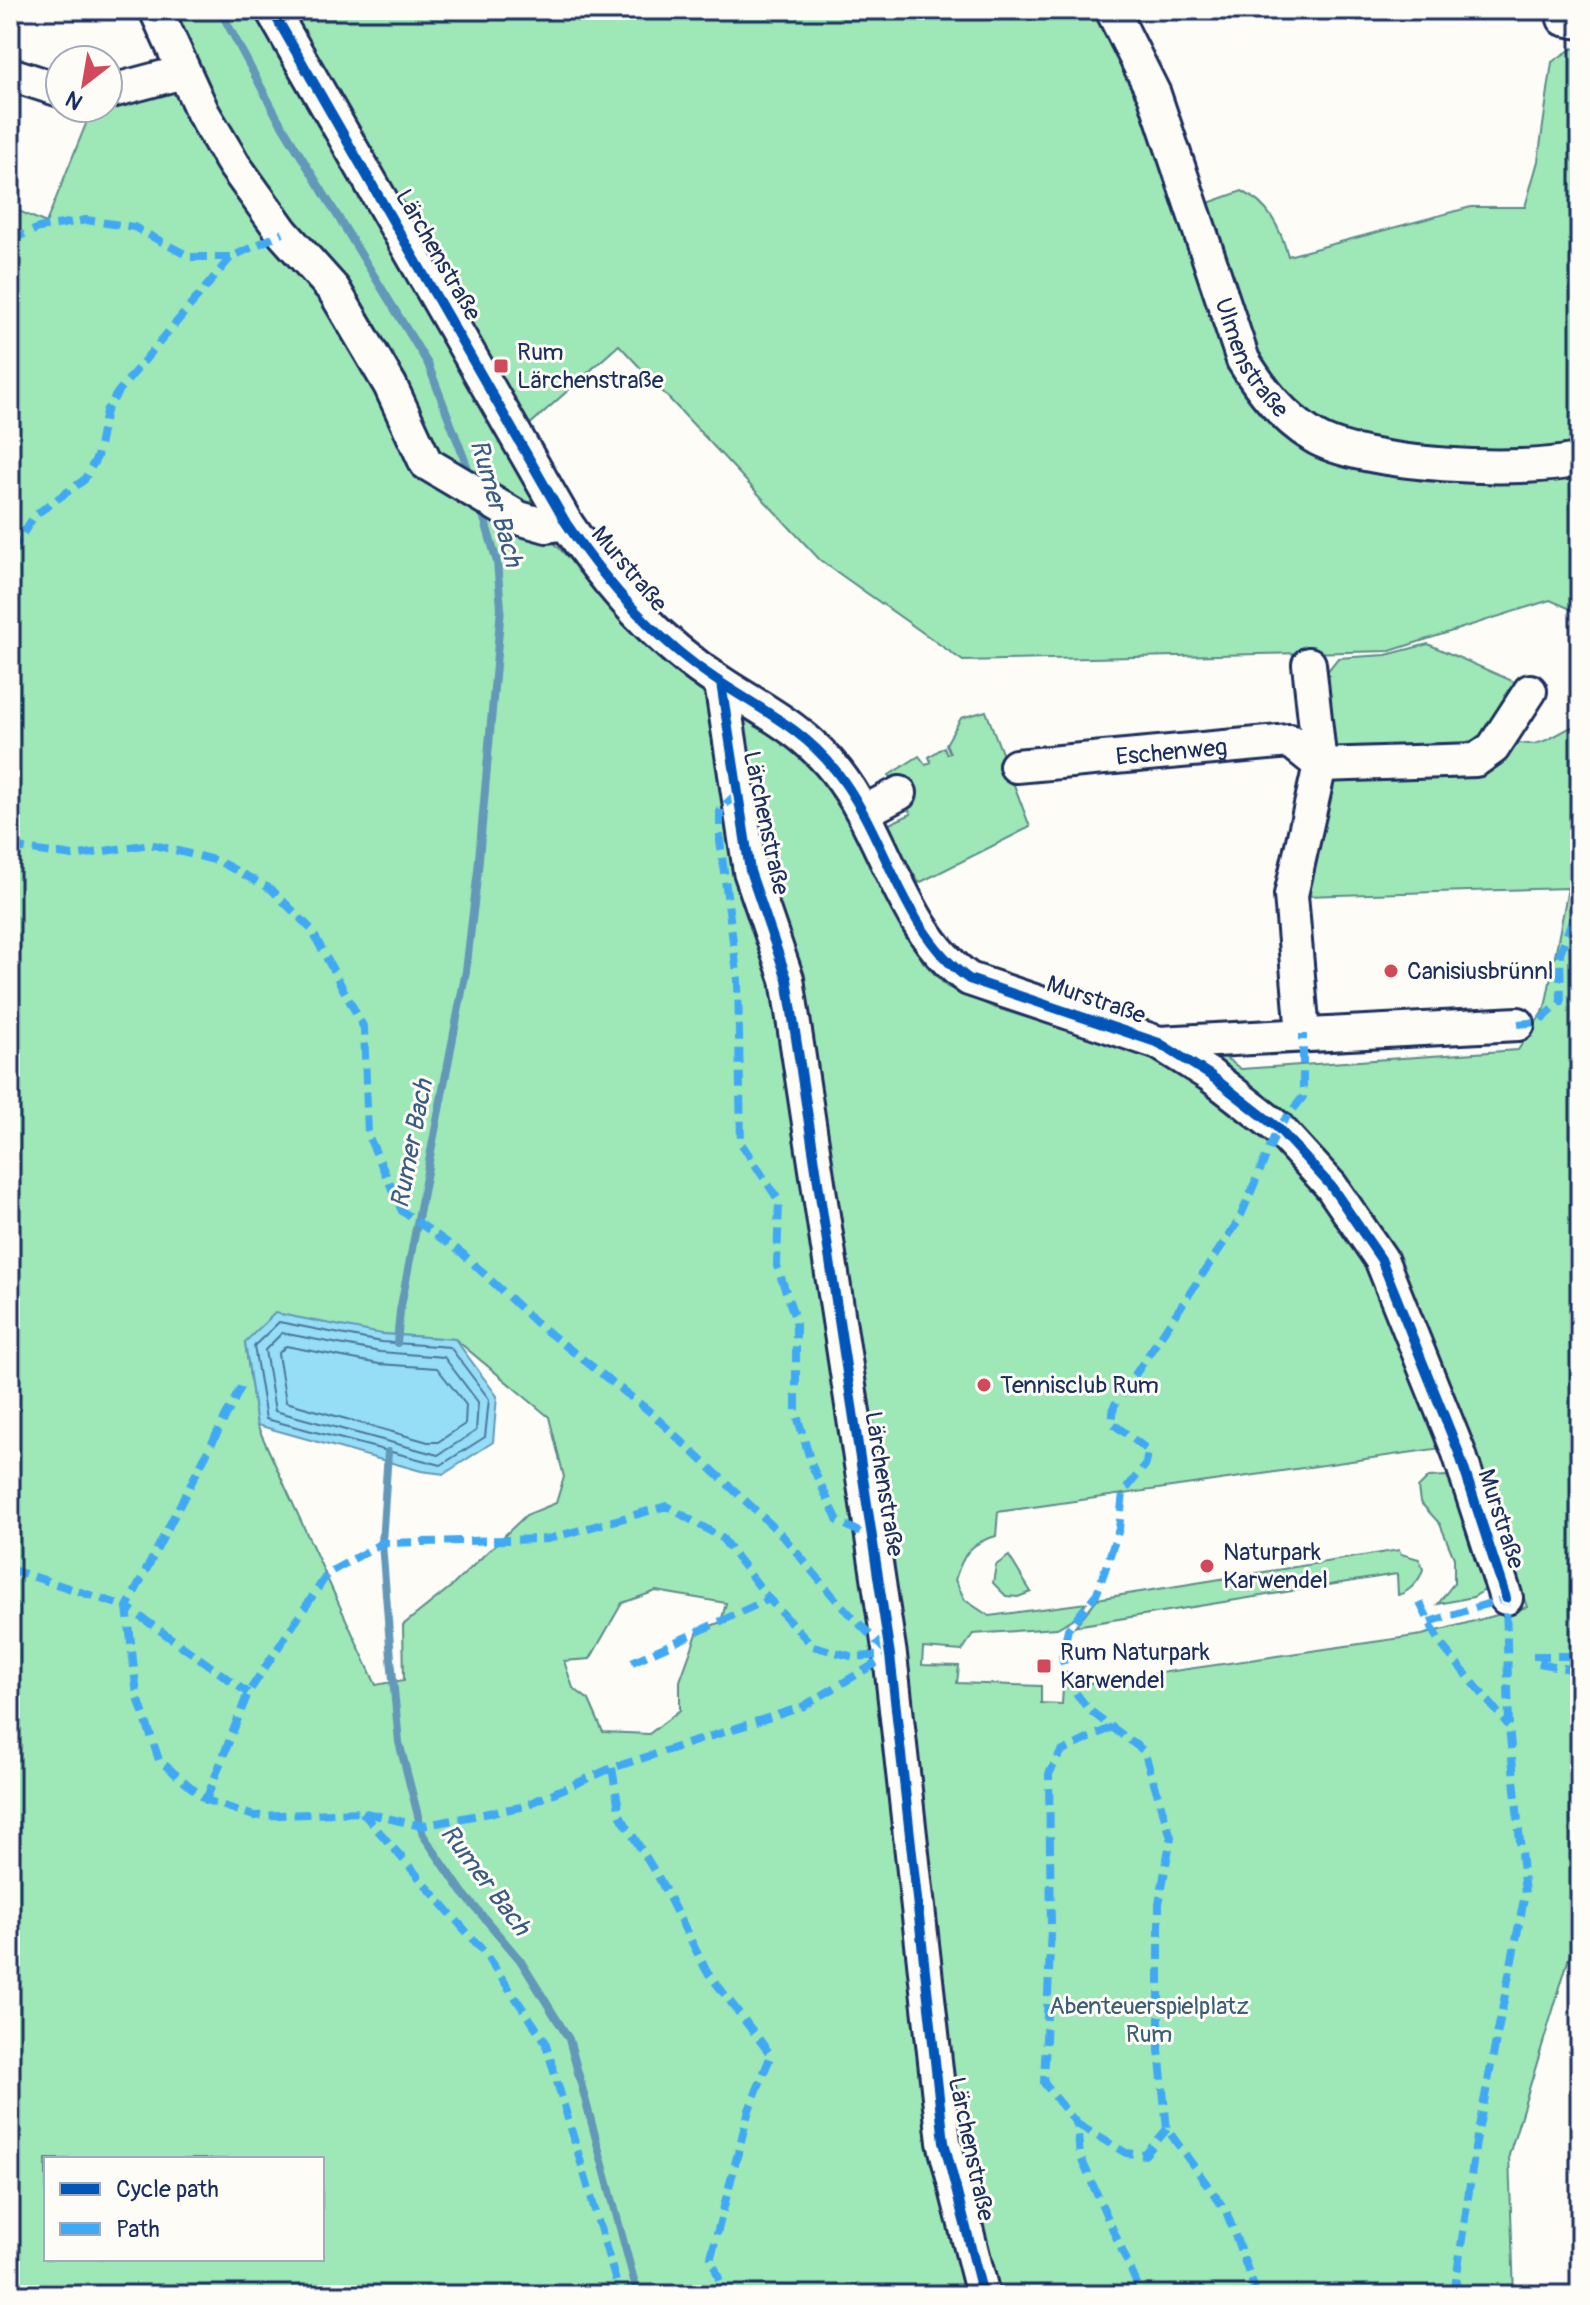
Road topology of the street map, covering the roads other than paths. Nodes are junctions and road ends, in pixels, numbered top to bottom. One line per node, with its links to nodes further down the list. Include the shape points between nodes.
1 (156, 10): 6 (street, Murstraße)
2 (272, 10): 11 (street, Lärchenstraße)
3 (1112, 10): 10 (street, Ulmenstraße, via 1154,94 1243,360 1266,397 1315,438 1353,452 1532,466)
4 (1562, 10): 5 (street, via 1564,19)
5 (1580, 22)
6 (183, 72): 9 (street); 11 (street, Murstraße, via 234,165 283,233 334,290 390,385 420,455 441,475 535,525)
7 (10, 74): 8 (street)
8 (44, 85)
9 (124, 88)
10 (1580, 459)
11 (566, 523): 13 (street, Murstraße, via 633,612)
12 (1309, 664): 15 (street)
13 (721, 683): 18 (street, Murstraße, via 806,736); 23 (street, Lärchenstraße, via 750,871 787,979 890,1655 944,2142)
14 (1530, 691): 15 (street, via 1493,748 1476,760)
15 (1320, 765): 16 (street, Eschenweg, via 1290,741); 20 (street, via 1291,895)
16 (1016, 766)
17 (900, 793): 18 (street)
18 (864, 812): 21 (street, Murstraße, via 929,941 947,963 969,979)
19 (1518, 1024): 20 (street, Murstraße)
20 (1303, 1034): 21 (street, Murstraße)
21 (1159, 1043): 22 (street, Murstraße, via 1278,1128 1331,1186 1381,1259 1459,1453)
22 (1506, 1598)
23 (983, 2295)

